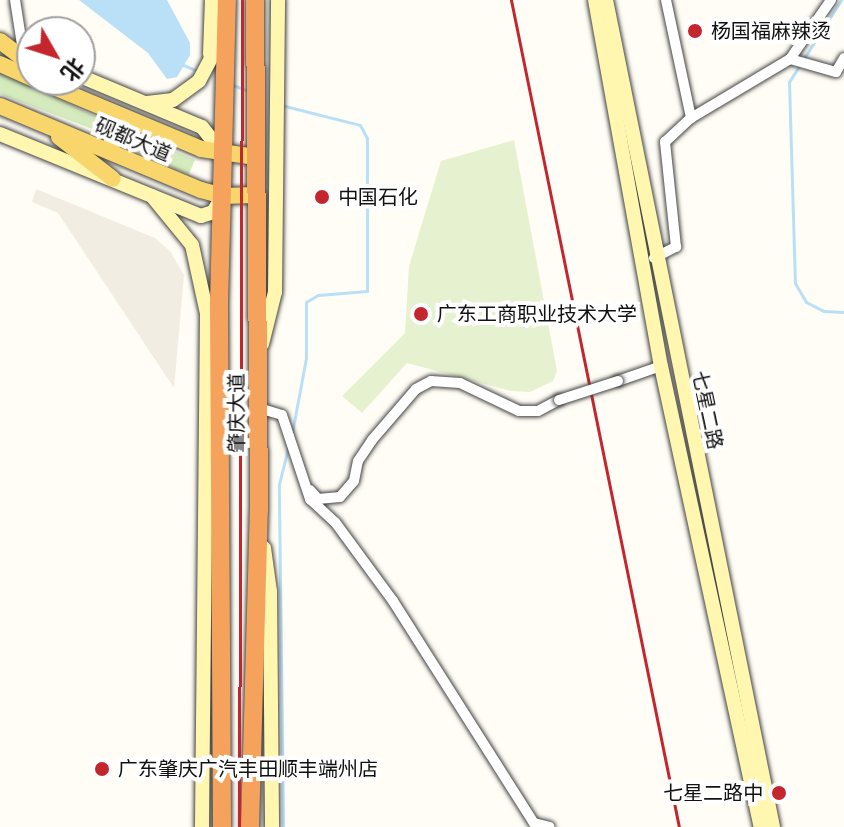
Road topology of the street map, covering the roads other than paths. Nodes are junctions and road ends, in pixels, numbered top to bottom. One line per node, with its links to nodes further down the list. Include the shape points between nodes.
1 (212, 0): 14 (street)
2 (218, 0): 10 (street)
3 (227, 0): 10 (highway, 肇庆大道)
4 (255, 0): 25 (highway, 肇庆大道)
5 (278, 0): 33 (street, via 275,292)
6 (595, 0): 11 (street, 七星二路)
7 (606, 0): 11 (street, 七星二路)
8 (666, 0): 20 (street)
9 (831, 0): 13 (street)
10 (227, 28): 14 (highway, 肇庆大道)
11 (606, 30): 30 (street, 七星二路); 34 (street, 七星二路)
12 (844, 58): 13 (street, via 836,72)
13 (790, 59): 20 (street)
14 (218, 62): 17 (street, via 173,100); 24 (highway, 肇庆大道, via 227,95)
15 (96, 83): 17 (street)
16 (76, 96): 19 (main road, 砚都大道)
17 (143, 103): 24 (street, via 202,127)
18 (0, 106): 21 (main road, 砚都大道)
19 (121, 116): 23 (main road, via 121,135); 24 (main road, 砚都大道)
20 (691, 118): 30 (street, via 665,142 676,247)
21 (42, 124): 23 (main road, 砚都大道); 26 (main road)
22 (0, 134): 26 (street)
23 (106, 149): 29 (main road, 砚都大道)
24 (225, 157): 25 (main road, 砚都大道); 29 (highway, 肇庆大道)
25 (255, 157): 27 (highway, 肇庆大道)
26 (113, 179): 28 (street)
27 (255, 195): 29 (main road, 砚都大道); 33 (highway, 肇庆大道)
28 (152, 196): 29 (street, via 201,216 213,212); 32 (street, via 192,245 203,280)
29 (223, 196): 31 (highway, 肇庆大道)
30 (654, 258): 45 (street, 七星二路)
31 (219, 303): 32 (street); 35 (highway, 肇庆大道)
32 (209, 337): 35 (street); 39 (street)
33 (259, 356): 36 (highway, 肇庆大道)
34 (661, 366): 37 (street, bridge, via 538,411 519,411 460,383 431,381 416,389 372,440 358,461 354,481 340,497 318,499); 44 (street, 七星二路)
35 (220, 374): 40 (highway, 肇庆大道)
36 (259, 408): 37 (street, via 282,415); 38 (highway, 肇庆大道)
37 (298, 476): 43 (street, via 310,499 335,522 393,601 534,823)
38 (259, 510): 41 (highway, 肇庆大道); 42 (street, via 270,591)
39 (202, 827)
40 (222, 827)
41 (250, 827)
42 (272, 827)
43 (550, 827)
44 (761, 827)
45 (773, 827)

